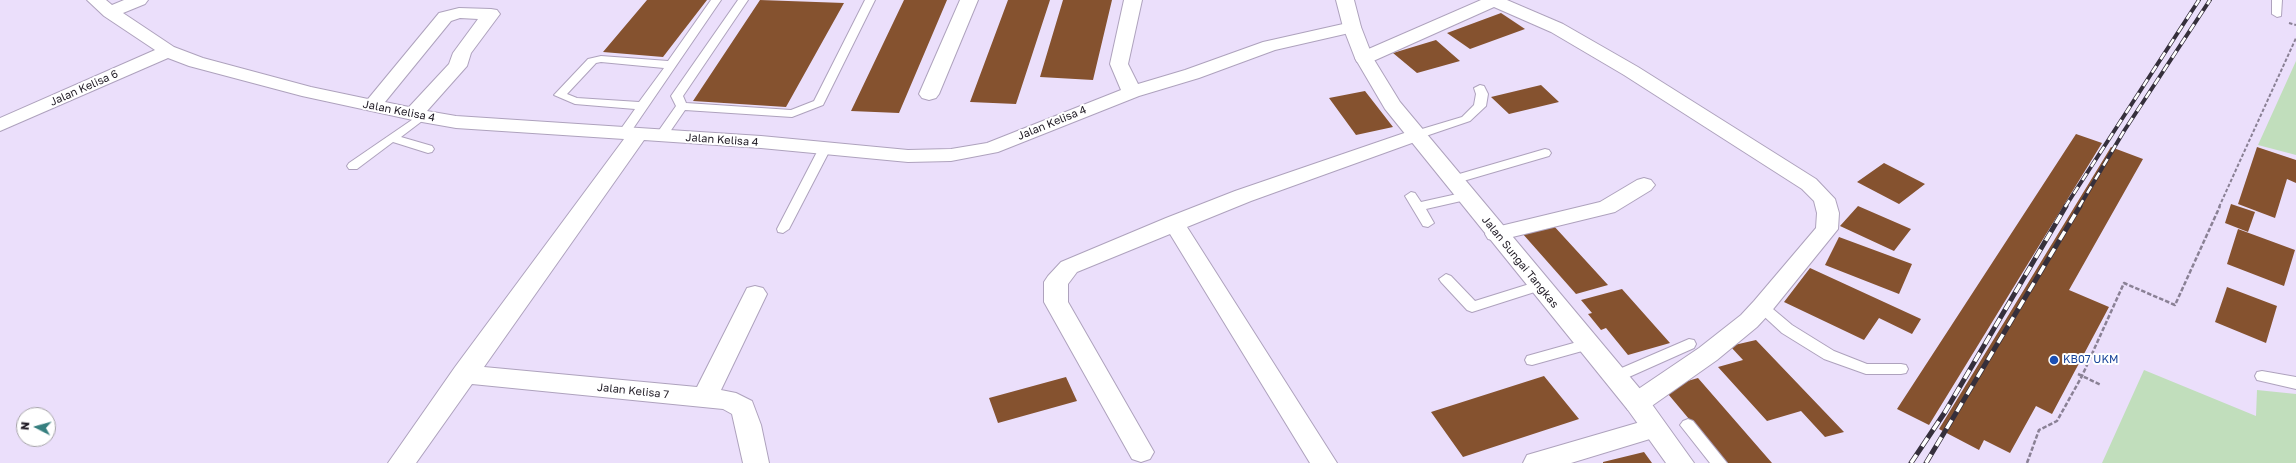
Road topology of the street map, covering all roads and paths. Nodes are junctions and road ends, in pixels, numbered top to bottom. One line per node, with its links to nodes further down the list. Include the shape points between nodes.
1 (96, 0): 11 (street, Jalan Kelisa 4)
2 (139, 0): 11 (street)
3 (716, 0): 17 (lane)
4 (743, 0): 23 (lane, via 677,96)
5 (870, 0): 23 (lane, via 819,103 792,114)
6 (969, 0): 20 (street)
7 (1133, 0): 19 (street, via 1119,64)
8 (1345, 0): 13 (street, Jalan Sungai Tangkas)
9 (1495, 0): 16 (street); 45 (street, via 1557,28 1631,71 1809,184 1819,194 1828,213 1827,228)
10 (2277, 0): 12 (lane)
11 (110, 12): 15 (street, Jalan Kelisa 4)
12 (2277, 14)
13 (1352, 27): 16 (street, Jalan Sungai Tangkas); 19 (street, Jalan Kelisa 4, via 1269,46 1192,74)
14 (2296, 38): 52 (path, via 2175,305 2124,283)
15 (168, 51): 21 (street, Jalan Kelisa 4, via 238,75); 25 (street, Jalan Kelisa 6)
16 (1362, 54): 27 (street, Jalan Sungai Tangkas, via 1392,106)
17 (672, 65): 22 (lane); 22 (lane, via 601,59 592,61 560,95 575,101)
18 (1480, 88): 27 (lane, via 1480,106 1466,119)
19 (1132, 92): 30 (street, Jalan Kelisa 4, via 1042,129 984,149 950,155 908,156)
20 (929, 94)
21 (372, 106): 24 (street, Jalan Kelisa 4); 24 (street, via 445,17 459,13 491,14 462,53 458,66)
22 (643, 106): 26 (lane)
23 (682, 106): 28 (lane)
24 (417, 115): 26 (street, Jalan Kelisa 4, via 456,122); 29 (lane)
25 (0, 125)
26 (631, 134): 28 (street, Jalan Kelisa 4); 50 (street)
27 (1416, 135): 35 (street, Jalan Sungai Tangkas); 38 (street)
28 (661, 136): 30 (street, Jalan Kelisa 4)
29 (391, 138): 31 (lane); 33 (lane)
30 (825, 148): 40 (lane)
31 (428, 149)
32 (1545, 153): 35 (lane)
33 (353, 166)
34 (1644, 185): 41 (street, via 1607,207)
35 (1459, 188): 37 (lane); 41 (street, Jalan Sungai Tangkas)
36 (1410, 196): 37 (lane)
37 (1418, 207): 39 (lane)
38 (1174, 223): 61 (street, via 1069,267 1056,282 1056,302); 64 (street)
39 (1428, 223)
40 (783, 229)
41 (1496, 234): 43 (street, Jalan Sungai Tangkas)
42 (1446, 279): 43 (lane, via 1472,307)
43 (1539, 286): 46 (street, Jalan Sungai Tangkas)
44 (755, 294): 57 (street)
45 (1762, 307): 49 (lane, via 1787,329 1829,355 1866,369); 58 (street, via 1749,321 1708,354)
46 (1588, 344): 48 (lane); 54 (street, Jalan Sungai Tangkas)
47 (1689, 344): 54 (lane)
48 (1532, 360)
49 (1901, 369)
50 (464, 374): 57 (street, Jalan Kelisa 7); 62 (street)
51 (2078, 374): 52 (path)
52 (2082, 376): 56 (path); 68 (path, via 2057,421 2039,430)
53 (2262, 376): 55 (lane)
54 (1615, 377): 58 (street, Jalan Sungai Tangkas)
55 (2296, 383)
56 (2101, 385)
57 (704, 398): 63 (street, Jalan Kelisa 7, via 727,400 743,408)
58 (1636, 403): 60 (street, Jalan Sungai Tangkas)
59 (1688, 425): 67 (lane)
60 (1654, 428): 65 (street); 66 (street, Jalan Sungai Tangkas)
61 (1141, 452)
62 (401, 463)
63 (756, 463)
64 (1324, 463)
65 (1536, 463)
66 (1682, 463)
67 (1719, 463)
68 (2027, 463)

